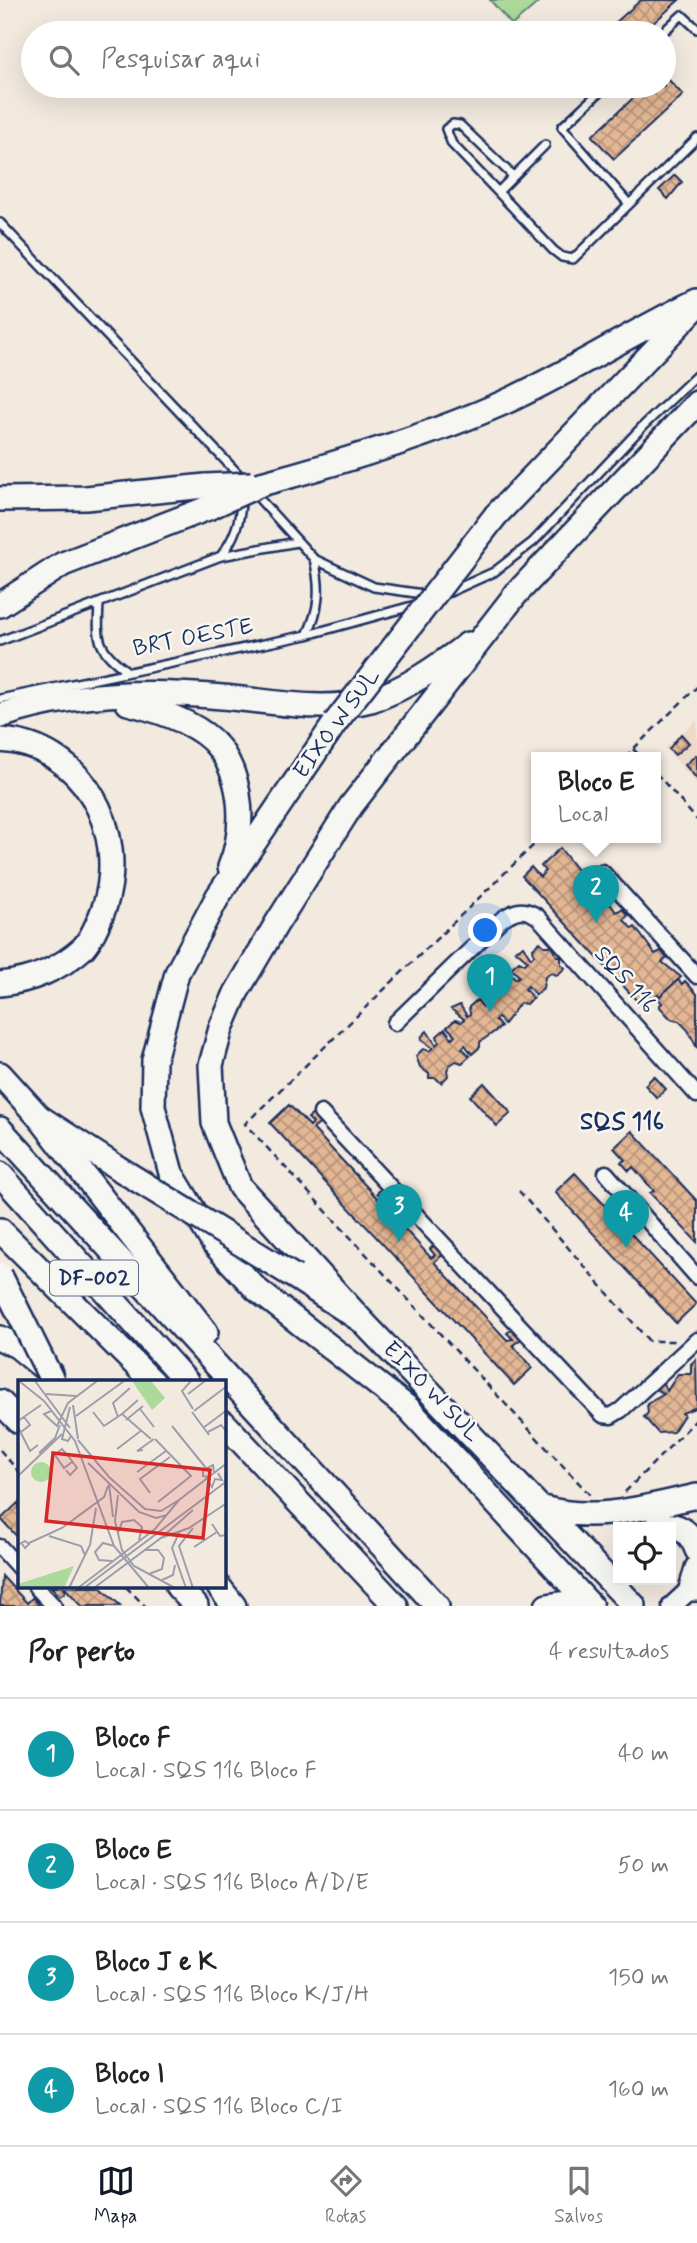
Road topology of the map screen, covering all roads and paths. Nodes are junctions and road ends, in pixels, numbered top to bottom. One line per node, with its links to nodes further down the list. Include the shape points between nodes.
1 (675, 21): 2 (lane, via 682,15)
2 (697, 29)
3 (593, 98): 8 (lane, via 562,127)
4 (697, 138): 8 (lane)
5 (545, 145): 6 (lane)
6 (513, 176): 7 (lane); 7 (lane, via 460,125 446,129 452,144)
7 (498, 192): 8 (lane, via 553,250 569,259 581,254)
8 (629, 204)
9 (0, 223): 13 (lane)
10 (697, 304): 14 (main road, bridge, via 647,325 506,402 434,432); 38 (main road, EIXO W SUL, bridge, via 496,515 335,723)
11 (697, 375): 19 (lane, BRT OESTE, via 533,542 494,572)
12 (697, 403): 22 (main road)
13 (235, 471): 16 (lane); 17 (lane, via 241,516 231,543)
14 (207, 497): 15 (main road); 21 (main road, via 63,564)
15 (0, 499)
16 (298, 542): 17 (lane); 18 (lane)
17 (220, 556): 20 (lane)
18 (314, 559): 19 (lane, via 374,587); 23 (lane, via 320,584 318,612)
19 (441, 596): 23 (lane, BRT OESTE)
20 (99, 604): 24 (lane); 25 (lane, BRT OESTE, via 97,628 105,655)
21 (0, 605)
22 (490, 627): 27 (main road, via 406,685 372,699 339,705 184,694); 53 (main road, via 351,806 284,911 236,993 211,1065 214,1123 240,1186)
23 (307, 635): 25 (lane, BRT OESTE)
24 (0, 641)
25 (128, 672): 28 (lane)
26 (697, 687): 31 (path)
27 (76, 698): 29 (main road); 38 (main road, via 159,710 188,724 218,747 232,774 240,826 238,848)
28 (0, 699)
29 (0, 716)
30 (0, 740): 40 (main road, via 40,748 72,768 97,801 111,842 111,886 100,919 83,947 44,974)
31 (634, 749): 32 (path); 33 (path)
32 (631, 752)
33 (636, 752)
34 (661, 780): 35 (path)
35 (697, 820)
36 (536, 843): 74 (path, via 245,1125)
37 (602, 872): 39 (street)
38 (218, 896): 87 (main road, EIXO W SUL, via 177,973 154,1060 153,1107 171,1173 214,1244 256,1289 408,1408)
39 (697, 976)
40 (0, 984)
41 (394, 1023): 43 (street, SQS 116, via 480,940 520,909 532,913)
42 (0, 1074): 45 (main road)
43 (697, 1095)
44 (321, 1113): 55 (street, via 603,1415 614,1415)
45 (39, 1117): 53 (main road, EIXO W SUL, bridge); 69 (main road)
46 (0, 1129): 69 (main road, DF-002)
47 (606, 1172): 52 (street)
48 (0, 1174): 60 (main road, DF-002)
49 (519, 1191): 56 (path, via 649,1341)
50 (0, 1230): 59 (main road)
51 (0, 1275): 57 (main road, bridge)
52 (697, 1276)
53 (362, 1321): 75 (main road, EIXO W SUL)
54 (0, 1338): 58 (main road, via 17,1346)
55 (697, 1340)
56 (679, 1341)
57 (52, 1380)
58 (58, 1380)
59 (151, 1380)
60 (185, 1380)
61 (0, 1402): 63 (main road)
62 (697, 1419): 64 (path)
63 (18, 1421)
64 (693, 1423): 66 (path); 72 (path)
65 (226, 1425): 71 (main road)
66 (697, 1427)
67 (226, 1446): 71 (main road)
68 (0, 1450): 70 (path)
69 (300, 1454): 93 (main road, DF-002)
70 (18, 1471)
71 (284, 1489): 92 (main road)
72 (623, 1494)
73 (697, 1496): 75 (main road, via 603,1516)
74 (596, 1501)
75 (543, 1508): 86 (main road, EIXO W SUL)
76 (676, 1527): 78 (main road)
77 (0, 1547): 79 (street)
78 (697, 1550)
79 (18, 1567)
80 (696, 1582): 95 (street)
81 (37, 1588): 88 (street)
82 (127, 1588): 89 (path)
83 (179, 1588): 90 (main road)
84 (184, 1588): 90 (main road)
85 (220, 1588): 91 (main road)
86 (626, 1594)
87 (588, 1603): 94 (main road)
88 (54, 1606)
89 (145, 1606)
90 (197, 1606)
91 (234, 1606)
92 (396, 1606)
93 (437, 1606)
94 (547, 1606)
95 (672, 1606)

